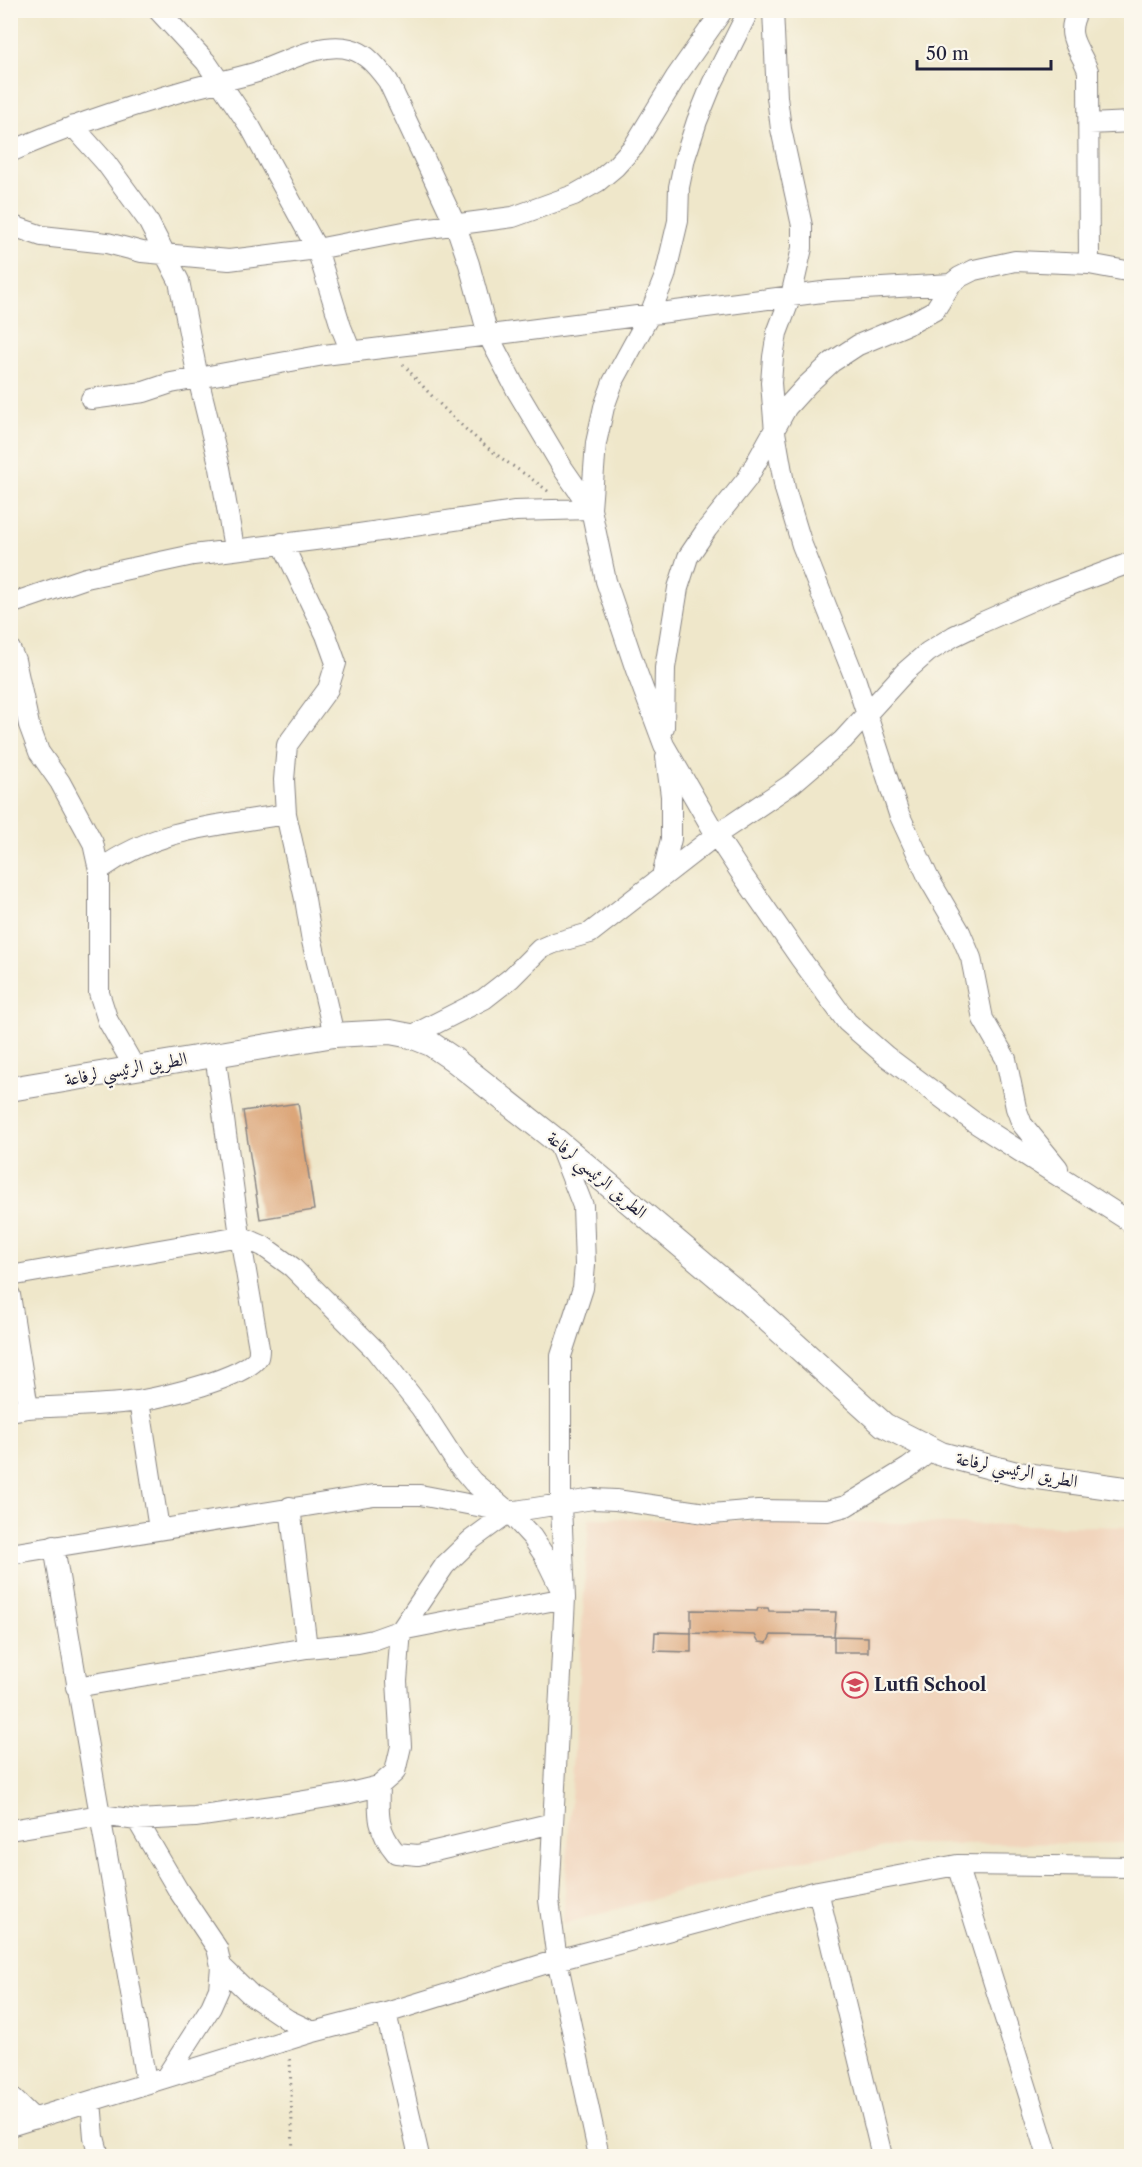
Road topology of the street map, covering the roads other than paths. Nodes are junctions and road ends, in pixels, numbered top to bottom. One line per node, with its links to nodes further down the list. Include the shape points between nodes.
1 (158, 10): 6 (street)
2 (723, 10): 12 (street, via 634,146 597,182 574,195 513,217)
3 (748, 10): 19 (street, via 697,121 685,158 672,248)
4 (773, 10): 18 (street, via 780,118 802,226 802,248)
5 (1078, 10): 8 (street, via 1071,32 1088,71)
6 (218, 81): 9 (street); 12 (street, via 318,50 351,49 363,55 388,81); 13 (street, via 251,128)
7 (1131, 122): 8 (street)
8 (1089, 124): 15 (street)
9 (73, 126): 10 (street); 14 (street, via 147,219)
10 (10, 152)
11 (10, 225): 14 (street, via 42,236)
12 (456, 226): 13 (street); 20 (street)
13 (317, 249): 14 (street, via 230,260); 21 (street)
14 (167, 255): 22 (street, via 179,281)
15 (1089, 264): 16 (street); 17 (street, via 1015,261 974,270)
16 (1131, 272)
17 (951, 284): 18 (street); 24 (street, via 935,310 858,345 832,362 788,407)
18 (791, 296): 19 (street); 24 (street, via 773,357)
19 (650, 314): 20 (street); 25 (street, via 623,359 604,407 596,443)
20 (488, 335): 21 (street); 25 (street, via 564,470)
21 (351, 352): 22 (street)
22 (198, 378): 23 (street, via 144,392); 27 (street)
23 (91, 399)
24 (775, 432): 31 (street, via 785,489 802,545); 32 (street, via 747,479 688,557 678,588 665,668)
25 (591, 508): 26 (street, via 515,511); 32 (street, via 606,581)
26 (282, 543): 27 (street); 33 (street, via 336,663 328,689 287,745)
27 (234, 548): 29 (street, via 94,575)
28 (1131, 562): 31 (street, via 1049,593 954,636 905,672)
29 (10, 604)
30 (10, 649): 35 (street, via 39,752 93,843)
31 (867, 714): 34 (street, via 793,783); 43 (street, via 899,814 971,958 983,1019 1006,1059 1022,1124)
32 (664, 745): 34 (street); 36 (street, via 671,796 670,839)
33 (286, 814): 35 (street, via 192,827 138,846); 37 (street)
34 (716, 835): 36 (street); 43 (street, via 847,1022 974,1122)
35 (99, 870): 40 (street, via 99,993 108,1021)
36 (662, 876): 38 (street, via 590,933 540,949 484,999)
37 (334, 1035): 38 (street, الطريق الرئيسي لرفاعة, via 390,1032); 39 (street, الطريق الرئيسي لرفاعة)
38 (411, 1036): 42 (street, الطريق الرئيسي لرفاعة, via 453,1059)
39 (215, 1054): 40 (street, الطريق الرئيسي لرفاعة); 45 (street)
40 (135, 1068): 41 (street, الطريق الرئيسي لرفاعة)
41 (10, 1089)
42 (558, 1142): 50 (street, الطريق الرئيسي لرفاعة, via 747,1301 884,1425); 52 (street, via 583,1206 585,1265 583,1288 561,1356)
43 (1067, 1181): 44 (street)
44 (1131, 1223)
45 (240, 1236): 46 (street); 48 (street, via 258,1357 243,1370 224,1378); 54 (street, via 263,1246 292,1267 375,1350 421,1408 456,1462 473,1482)
46 (10, 1276)
47 (10, 1295): 49 (street)
48 (139, 1401): 49 (street); 55 (street)
49 (19, 1410)
50 (932, 1450): 51 (street, الطريق الرئيسي لرفاعة, via 1017,1474); 52 (street, via 846,1506 827,1511 712,1514 593,1499)
51 (1131, 1490)
52 (561, 1506): 54 (street); 58 (street)
53 (290, 1507): 54 (street, via 374,1495 420,1496); 55 (street); 60 (street)
54 (510, 1512): 58 (street, via 544,1555); 59 (street, via 445,1565)
55 (159, 1529): 56 (street)
56 (54, 1546): 57 (street); 61 (street)
57 (10, 1554)
58 (565, 1598): 59 (street); 65 (street)
59 (401, 1630): 60 (street, via 365,1642); 62 (street, via 396,1681 400,1746 395,1772)
60 (307, 1648): 61 (street)
61 (76, 1687): 63 (street)
62 (379, 1786): 64 (street, via 269,1807); 65 (street, via 378,1818 385,1840 396,1853 418,1855)
63 (100, 1815): 64 (street); 66 (street); 75 (street)
64 (136, 1820): 71 (street, via 217,1948)
65 (553, 1824): 70 (street, via 549,1900)
66 (10, 1830)
67 (957, 1865): 68 (street); 69 (street); 84 (street)
68 (1131, 1867)
69 (818, 1891): 70 (street); 83 (street)
70 (557, 1960): 72 (street); 82 (street)
71 (222, 1966): 73 (street, via 251,1995); 74 (street, via 219,1989 211,2007)
72 (386, 2013): 73 (street); 81 (street)
73 (313, 2032): 74 (street)
74 (166, 2077): 75 (street)
75 (146, 2083): 77 (street)
76 (10, 2096): 78 (street)
77 (91, 2101): 78 (street); 80 (street)
78 (34, 2119): 79 (street)
79 (10, 2126)
80 (99, 2157)
81 (419, 2157)
82 (599, 2157)
83 (882, 2157)
84 (1048, 2157)

